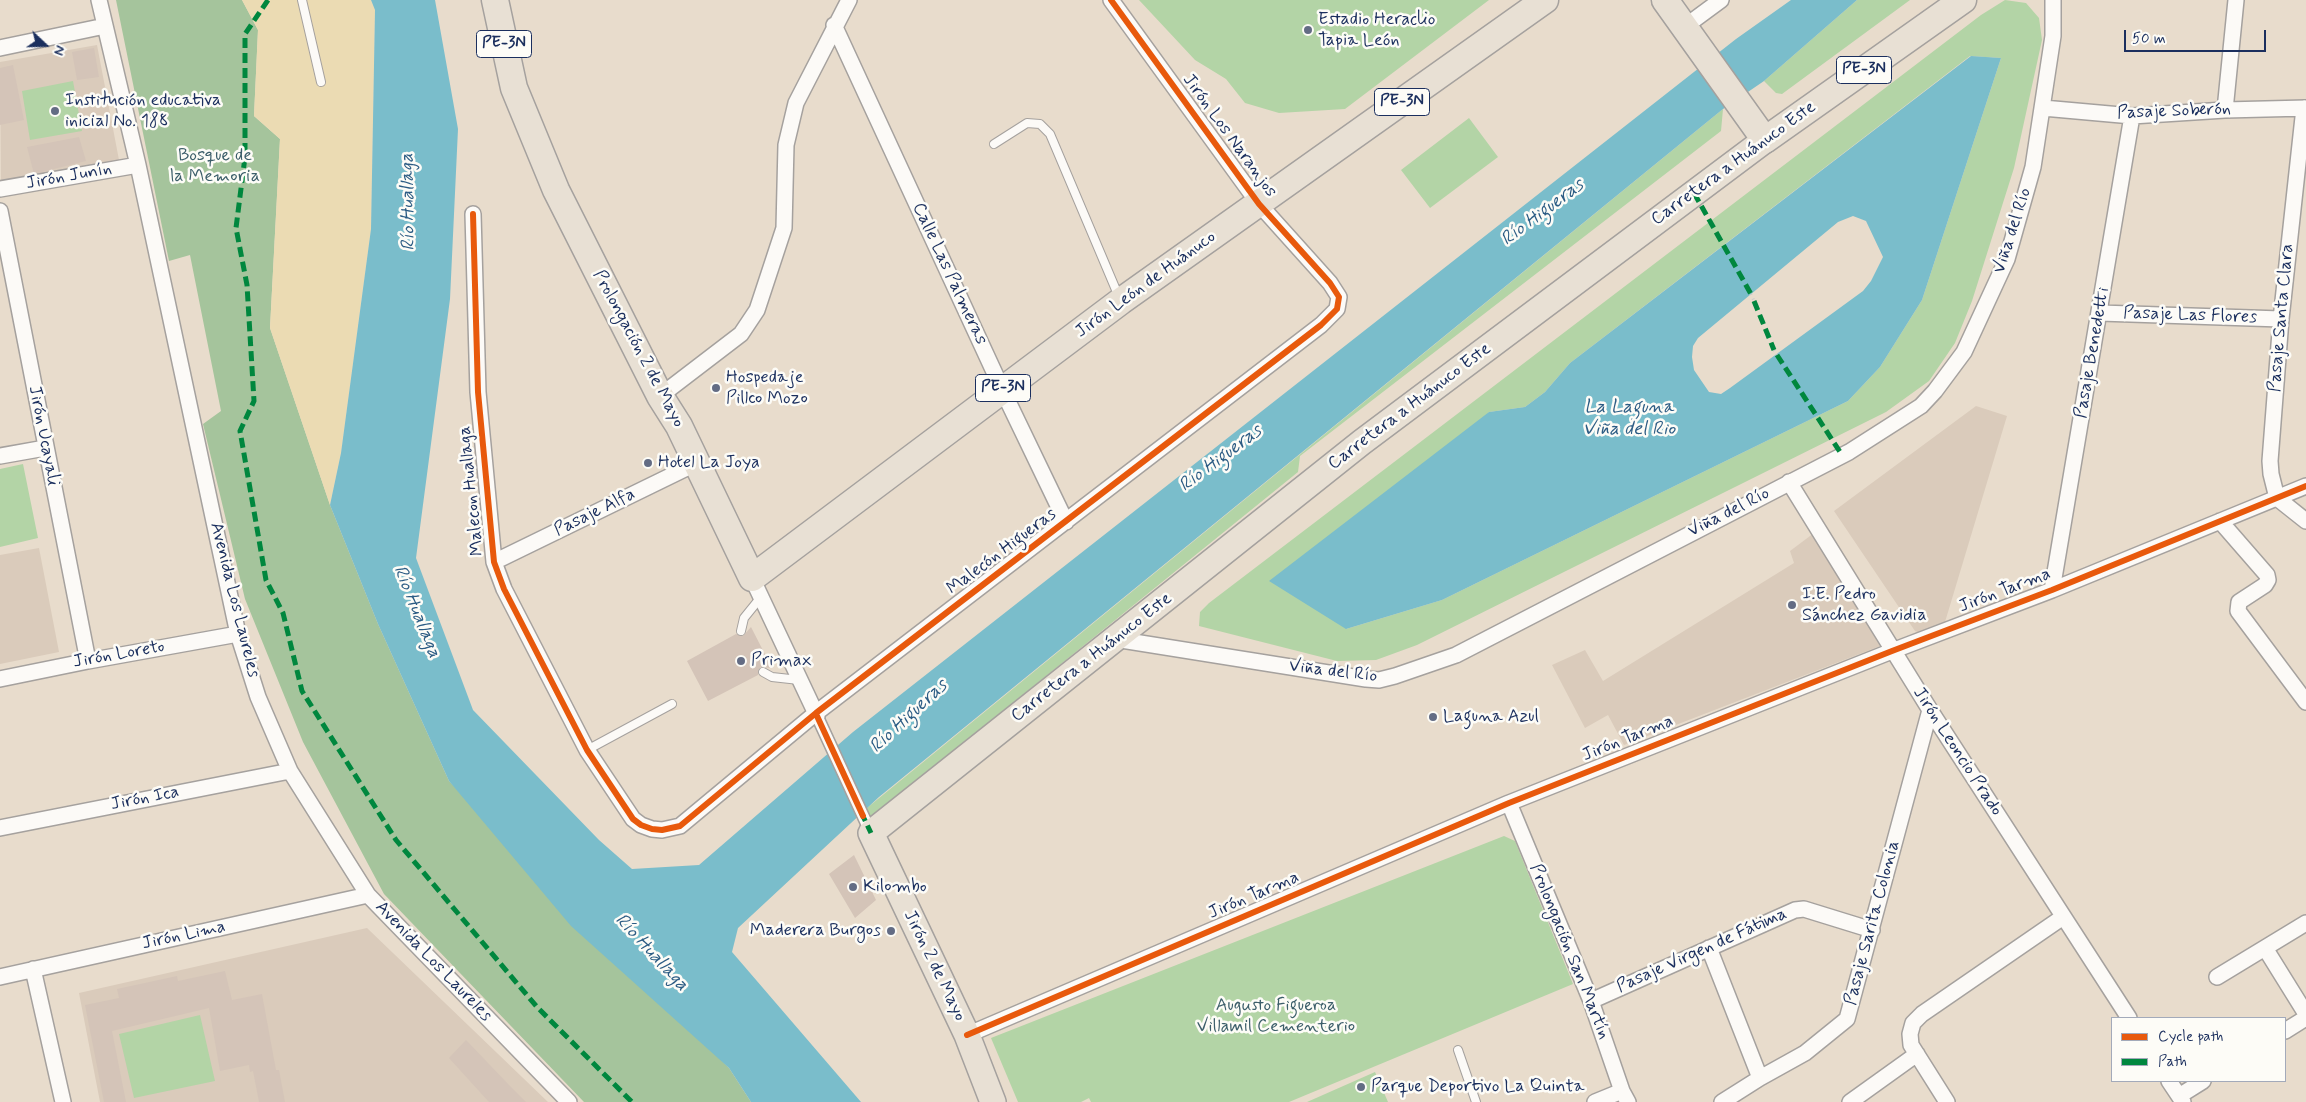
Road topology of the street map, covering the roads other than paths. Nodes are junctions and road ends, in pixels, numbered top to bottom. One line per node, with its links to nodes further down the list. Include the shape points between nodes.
1 (99, 0): 13 (street, Avenida Los Laureles)
2 (302, 0): 16 (lane)
3 (495, 0): 33 (highway, Prolongación 2 de Mayo / PE-3N, via 514,88 556,190)
4 (849, 0): 12 (street)
5 (1111, 0): 25 (street, Jirón Los Naranjos)
6 (1545, 0): 25 (highway, Jirón León de Huánuco / PE-3N)
7 (1665, 0): 14 (highway)
8 (1721, 0): 14 (street)
9 (1963, 0): 21 (highway, Carretera a Huánuco Este / PE-3N)
10 (2053, 0): 17 (street, Viña del Río)
11 (2236, 0): 19 (street)
12 (834, 25): 32 (street, Calle Las Palmeras); 33 (street, via 796,103 786,145 784,228 757,310 741,334)
13 (105, 26): 15 (street); 23 (street, Avenida Los Laureles)
14 (1689, 36): 21 (highway)
15 (0, 48)
16 (321, 82)
17 (2043, 108): 20 (street, Pasaje Soberón); 37 (street, Viña del Río, via 2033,167 2007,259 1964,352 1921,406 1849,452)
18 (2305, 108): 19 (street, Pasaje Soberón); 31 (street, Pasaje Santa Clara)
19 (2225, 110): 20 (street, Pasaje Soberón)
20 (2132, 116): 30 (street, Pasaje Benedetti)
21 (1765, 140): 48 (main road, Carretera a Huánuco Este, via 1362,442)
22 (994, 144): 29 (lane, via 1027,122 1040,124 1050,134)
23 (138, 165): 24 (street, Jirón Junín); 47 (street, Avenida Los Laureles)
24 (0, 189)
25 (1259, 204): 28 (street, Jirón Los Naranjos); 29 (highway, Jirón León de Huánuco / PE-3N)
26 (0, 211): 34 (street, Jirón Ucayali)
27 (473, 214): 43 (street, Malecon Huallaga, via 478,392)
28 (1330, 283): 42 (street, Malecón Higueras, via 1339,296 1337,309 1321,325)
29 (1121, 302): 32 (highway, Jirón León de Huánuco / PE-3N)
30 (2100, 313): 31 (street, Pasaje Las Flores); 45 (street, Pasaje Benedetti)
31 (2280, 318): 39 (street, Pasaje Santa Clara, via 2270,461)
32 (1002, 389): 42 (street, Calle Las Palmeras); 44 (highway, Jirón León de Huánuco / PE-3N)
33 (660, 396): 36 (highway, Prolongación 2 de Mayo / PE-3N)
34 (45, 448): 35 (street); 50 (street, Jirón Ucayali)
35 (0, 456)
36 (697, 463): 43 (street, Pasaje Alfa); 44 (highway, Prolongación 2 de Mayo / PE-3N)
37 (1789, 482): 48 (street, Viña del Río, via 1456,656 1379,680); 49 (street, Jirón Leoncio Prado)
38 (2306, 486): 39 (street, Jirón Tarma)
39 (2277, 498): 40 (street, Jirón Tarma); 41 (street)
40 (2220, 521): 45 (street, Jirón Tarma); 54 (street, via 2267,575 2265,585 2239,602 2238,611)
41 (2306, 521)
42 (1066, 522): 57 (street, Malecón Higueras)
43 (494, 562): 58 (street, Malecon Huallaga, via 504,589)
44 (756, 588): 46 (lane); 53 (street, Prolongación 2 de Mayo / PE-3N)
45 (2052, 590): 49 (street, Jirón Tarma)
46 (741, 631)
47 (238, 634): 50 (street, Jirón Loreto); 59 (street, Avenida Los Laureles, via 258,697)
48 (1116, 639): 61 (main road, Carretera a Huánuco Este)
49 (1892, 651): 56 (street, Jirón Leoncio Prado); 60 (street, Jirón Tarma)
50 (88, 661): 52 (street, Jirón Loreto)
51 (763, 672): 53 (lane, via 772,677)
52 (0, 679)
53 (801, 680): 57 (street, Prolongación 2 de Mayo / PE-3N)
54 (2306, 702)
55 (672, 704): 58 (lane)
56 (1930, 710): 65 (street, Jirón Leoncio Prado); 66 (street, Pasaje Sarita Colonia)
57 (817, 716): 61 (street, PE-3N); 63 (street, Malecón Higueras, via 680,826)
58 (587, 750): 63 (street, Malecon Huallaga, via 633,819 641,825)
59 (290, 771): 62 (street, Jirón Ica); 64 (street, Avenida Los Laureles)
60 (1509, 803): 73 (street, Prolongación San Martín); 78 (street, Jirón Tarma)
61 (867, 824): 78 (main road, Jirón 2 de Mayo)
62 (0, 828)
63 (662, 830)
64 (368, 895): 70 (street, Jirón Lima); 87 (street, Avenida Los Laureles)
65 (2063, 917): 75 (street, Jirón Leoncio Prado); 80 (street, via 1922,1014 1913,1023 1910,1034)
66 (1872, 930): 68 (street, Pasaje Virgen de Fátima, via 1804,909); 81 (street, Pasaje Sarita Colonia, via 1847,1018 1805,1053)
67 (2303, 930): 69 (street)
68 (1709, 948): 73 (street, Pasaje Virgen de Fátima); 81 (street)
69 (2265, 948): 72 (street); 74 (street)
70 (33, 969): 71 (street, Jirón Lima); 86 (street)
71 (0, 977)
72 (2216, 977)
73 (1591, 1001): 84 (street, Prolongación San Martín)
74 (2306, 1014)
75 (2128, 1017)
76 (2306, 1018): 77 (street)
77 (2286, 1030)
78 (967, 1035): 88 (main road, Jirón 2 de Mayo)
79 (1458, 1050): 89 (lane)
80 (1917, 1054): 92 (street); 93 (street)
81 (1760, 1078): 91 (street, Pasaje Sarita Colonia)
82 (2170, 1082): 85 (street)
83 (2202, 1082): 85 (street)
84 (1625, 1096): 90 (street)
85 (2181, 1099)
86 (63, 1102)
87 (569, 1102)
88 (993, 1102)
89 (1476, 1102)
90 (1595, 1102)
91 (1722, 1102)
92 (1850, 1102)
93 (1947, 1102)

